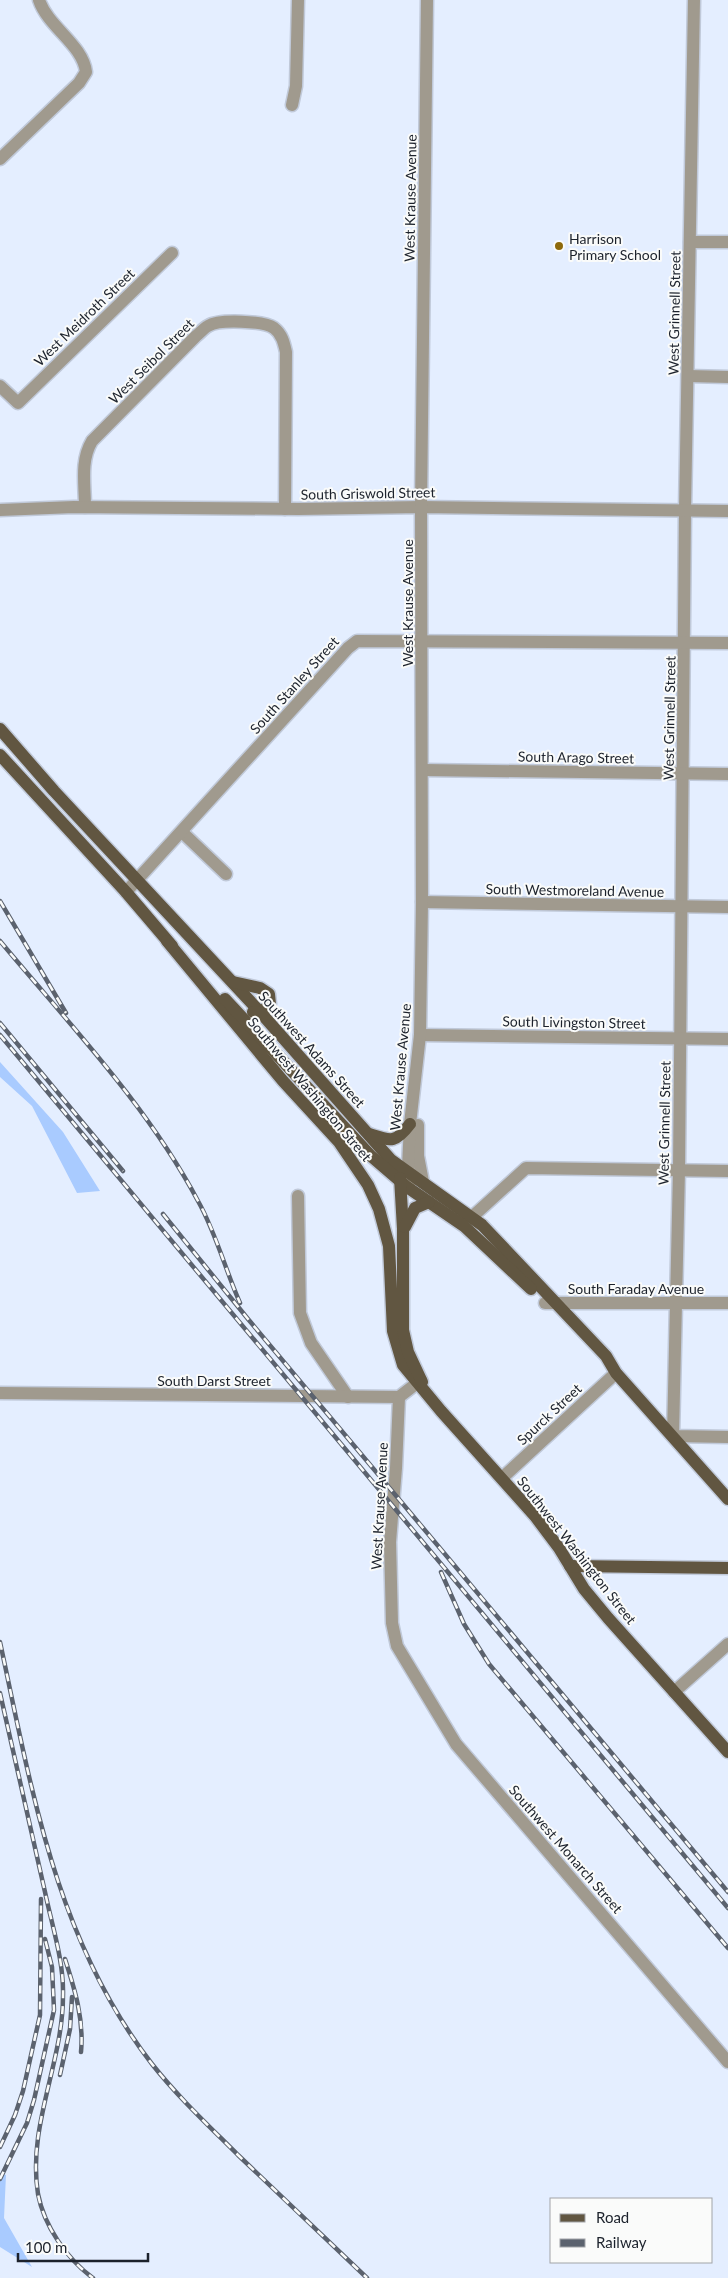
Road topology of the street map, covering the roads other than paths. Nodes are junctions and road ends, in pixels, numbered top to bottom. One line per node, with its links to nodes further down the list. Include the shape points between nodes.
1 (39, 0): 6 (street, via 45,15 83,58 86,72 79,83)
2 (298, 0): 5 (street, via 296,86)
3 (427, 0): 13 (street, West Krause Avenue)
4 (694, 0): 7 (street, West Grinnell Street)
5 (292, 105)
6 (0, 159)
7 (690, 242): 8 (street); 10 (street, West Grinnell Street)
8 (728, 242)
9 (172, 253): 12 (street, West Meidroth Street, via 18,403)
10 (688, 376): 11 (street); 17 (street, West Grinnell Street)
11 (728, 377)
12 (0, 386)
13 (421, 507): 16 (street, South Griswold Street); 17 (street, South Griswold Street); 19 (street, West Krause Avenue)
14 (85, 508): 15 (street, South Griswold Street); 16 (street, South Griswold Street); 16 (street, West Seibol Street, via 85,459 92,441 196,336 209,325 224,322 262,323 273,327 283,340 286,352)
15 (3, 509)
16 (284, 509)
17 (685, 511): 18 (street, South Griswold Street); 20 (street, West Grinnell Street)
18 (728, 511)
19 (423, 640): 20 (street, South Stanley Street); 24 (street, West Krause Avenue); 27 (street, South Stanley Street, via 361,640 351,645)
20 (684, 642): 21 (street, South Stanley Street); 25 (street, West Grinnell Street)
21 (728, 643)
22 (0, 729): 29 (main road, Southwest Adams Street)
23 (0, 755): 30 (main road)
24 (423, 770): 25 (street, South Arago Street); 31 (street, West Krause Avenue)
25 (683, 774): 26 (street, South Arago Street); 32 (street, West Grinnell Street)
26 (728, 774)
27 (182, 832): 28 (street); 29 (street, South Stanley Street)
28 (226, 874)
29 (138, 881): 30 (street, South Stanley Street); 35 (main road, Southwest Adams Street)
30 (126, 892): 34 (main road)
31 (422, 902): 32 (street, South Westmoreland Avenue); 38 (street, West Krause Avenue)
32 (682, 907): 33 (street, South Westmoreland Avenue); 39 (street, West Grinnell Street)
33 (728, 907)
34 (167, 941): 36 (main road); 56 (main road, Southwest Washington Street, via 283,1081 339,1142 368,1185 379,1209 390,1254 394,1339 402,1365)
35 (231, 981): 37 (main road, Southwest Adams Street); 37 (main road, via 269,994 270,1004)
36 (236, 1010): 37 (main road); 46 (main road, via 350,1135)
37 (261, 1013): 42 (main road, Southwest Adams Street)
38 (420, 1035): 39 (street, South Livingston Street); 41 (street, West Krause Avenue); 47 (street, via 418,1151)
39 (680, 1038): 40 (street, South Livingston Street); 44 (street, West Grinnell Street)
40 (728, 1039)
41 (410, 1124): 42 (main road, via 401,1137 394,1140); 46 (street, West Krause Avenue)
42 (366, 1133): 43 (main road, Southwest Adams Street)
43 (391, 1161): 46 (main road, Southwest Washington Street)
44 (679, 1170): 45 (street); 50 (street, via 526,1168); 52 (street, West Grinnell Street)
45 (728, 1171)
46 (405, 1177): 47 (main road); 49 (main road); 51 (main road, Southwest Washington Street)
47 (423, 1182): 50 (main road)
48 (298, 1196): 58 (street, via 300,1313 311,1343)
49 (427, 1201): 51 (main road, via 415,1208); 53 (main road, via 464,1226)
50 (472, 1216): 53 (main road)
51 (403, 1229): 56 (main road, Southwest Washington Street, via 403,1330)
52 (675, 1302): 53 (street, South Faraday Avenue); 54 (street, South Faraday Avenue); 60 (street, West Grinnell Street)
53 (551, 1303): 55 (main road, via 600,1361)
54 (728, 1303)
55 (616, 1373): 60 (main road); 62 (street, Spurck Street)
56 (419, 1382): 59 (street); 62 (main road, Southwest Washington Street)
57 (0, 1393): 58 (street, South Darst Street)
58 (348, 1397): 59 (street, South Darst Street)
59 (399, 1397): 67 (street, West Krause Avenue, via 390,1542 392,1623)
60 (673, 1436): 61 (street); 63 (main road)
61 (728, 1437)
62 (502, 1478): 64 (main road, Southwest Washington Street, via 547,1532)
63 (728, 1499)
64 (570, 1566): 65 (main road); 68 (main road, Southwest Washington Street, via 584,1589)
65 (728, 1568)
66 (728, 1644): 68 (street)
67 (397, 1646): 70 (street, Southwest Monarch Street, via 456,1744)
68 (674, 1692): 69 (main road, Southwest Washington Street)
69 (728, 1752)
70 (728, 2062)

